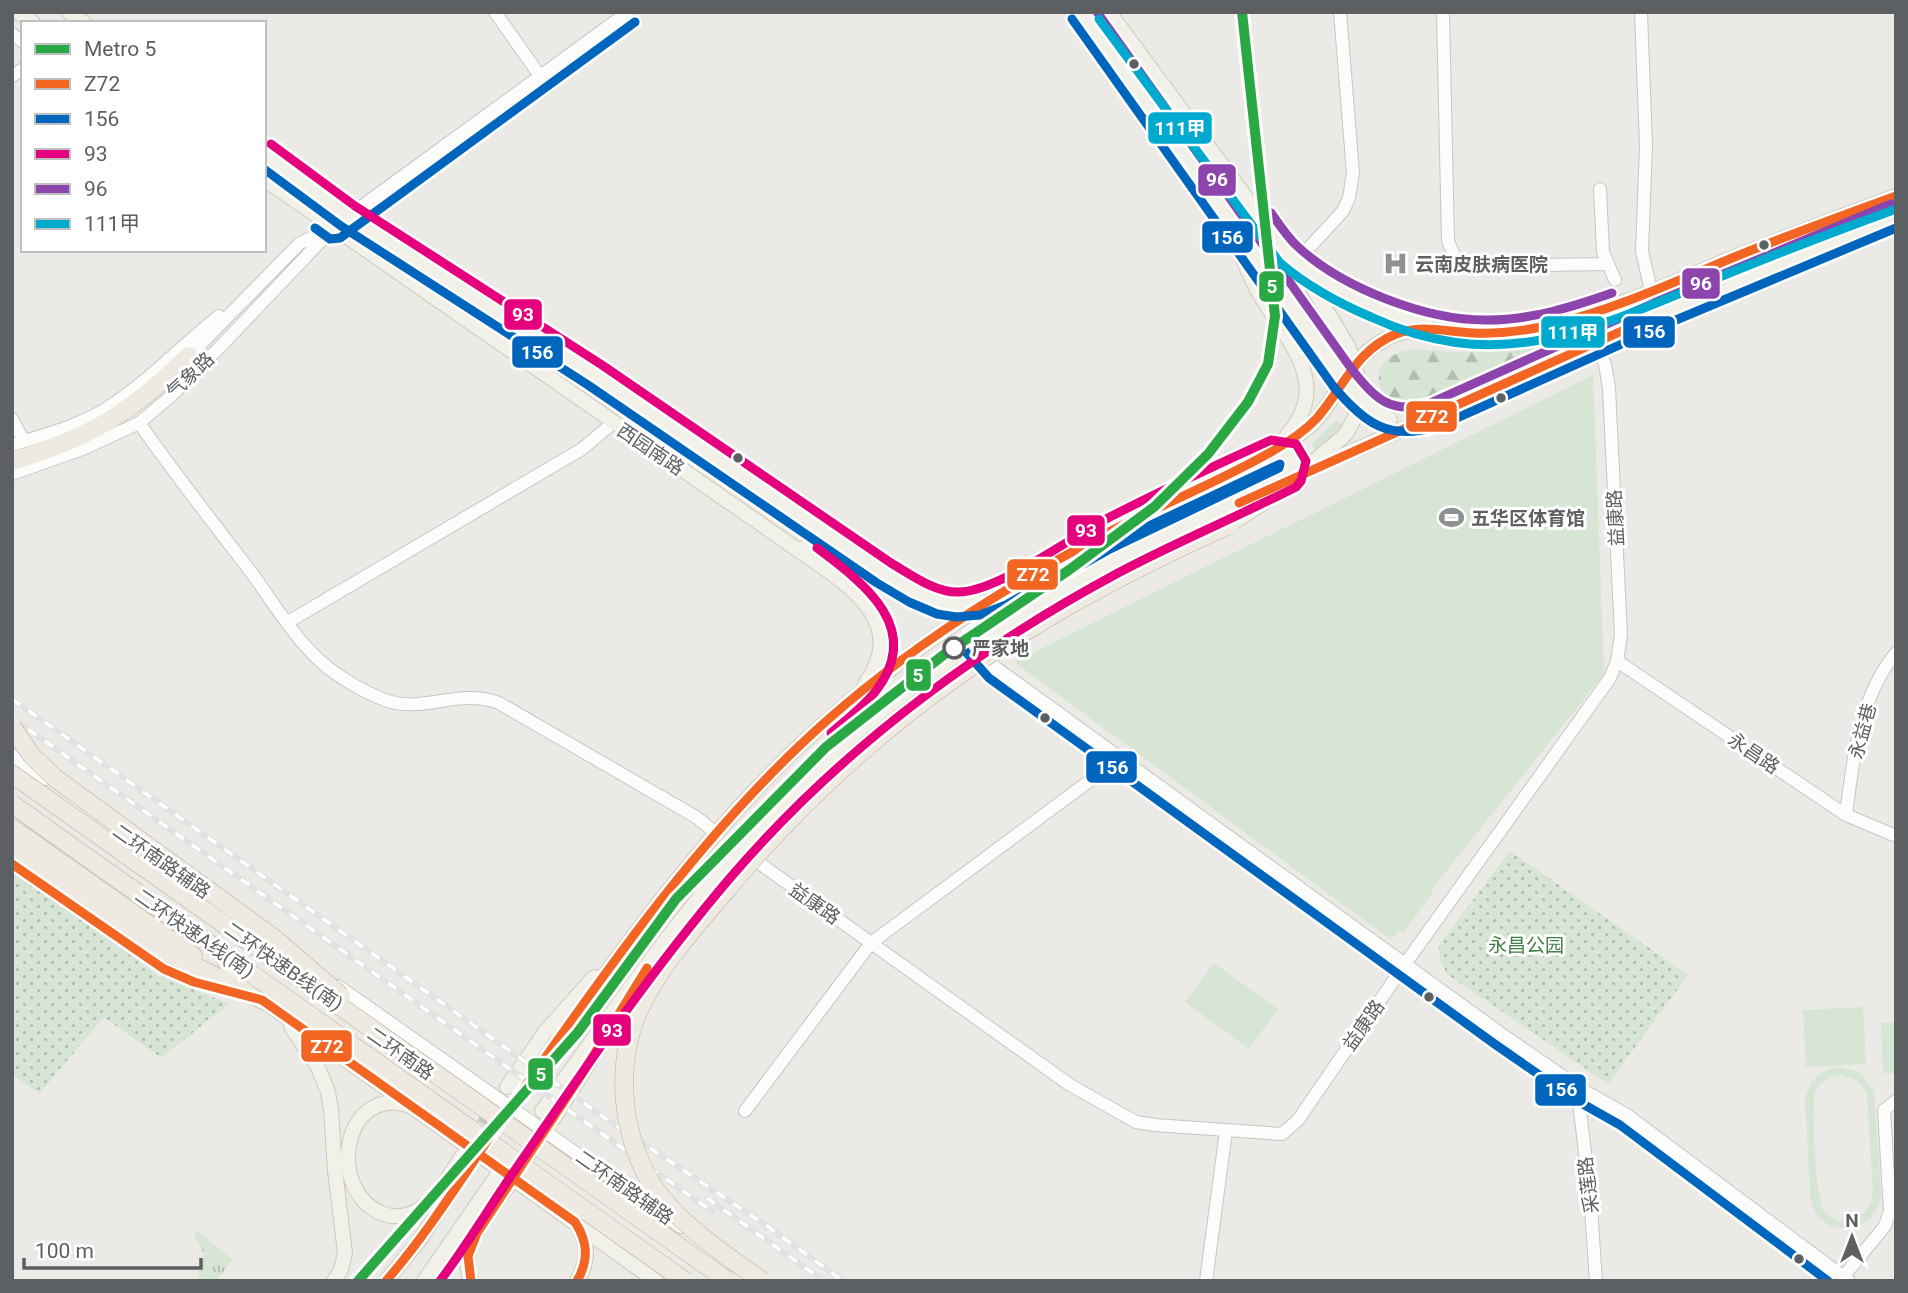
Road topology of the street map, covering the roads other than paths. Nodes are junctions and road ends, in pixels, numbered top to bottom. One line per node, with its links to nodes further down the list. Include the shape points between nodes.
1 (495, 12): 8 (street)
2 (628, 12): 8 (street, 气象路)
3 (1082, 12): 13 (main road)
4 (1109, 12): 17 (main road)
5 (1340, 12): 18 (street, via 1353,173 1349,198 1334,223)
6 (1443, 12): 19 (street, via 1448,241 1457,262 1466,266)
7 (1641, 12): 22 (street, via 1646,146 1642,251)
8 (540, 76): 15 (street, 气象路)
9 (266, 155): 15 (main road, 西园南路)
10 (266, 180): 16 (main road, 西园南路)
11 (1600, 189): 19 (street, via 1602,252)
12 (1896, 196): 22 (main road)
13 (1217, 202): 28 (main road); 39 (main road, via 1307,383 1301,418 1277,444)
14 (1896, 215): 25 (main road)
15 (348, 216): 16 (street, 气象路); 46 (main road, 西园南路, via 595,375)
16 (334, 227): 21 (street, 气象路, via 300,243); 33 (street, 气象路, via 171,396); 34 (main road, 西园南路)
17 (1282, 248): 18 (main road); 27 (main road, via 1329,312)
18 (1296, 262): 23 (main road, via 1378,308)
19 (1608, 264): 20 (street)
20 (1615, 280)
21 (263, 281): 26 (street, 气象路); 35 (street, 气象路, via 113,404 71,426)
22 (1651, 291): 23 (main road, via 1542,327)
23 (1454, 332): 24 (main road, via 1415,329)
24 (1383, 340): 27 (main road); 32 (main road, via 1370,354 1364,379 1371,403)
25 (1595, 344): 30 (main road); 51 (street, 益康路, via 1609,388 1621,635)
26 (189, 355): 38 (highway, via 148,394 108,423)
27 (1355, 363): 28 (main road); 29 (main road)
28 (1343, 379): 29 (main road); 36 (main road, via 1314,422)
29 (1361, 398): 32 (main road); 37 (main road, via 1354,421)
30 (1432, 416): 32 (main road, via 1408,422); 37 (main road)
31 (12, 419): 35 (street)
32 (1390, 419)
33 (139, 422): 41 (street, 气象路, via 85,449); 48 (street)
34 (613, 423): 45 (main road, 西园南路); 48 (street, via 582,449)
35 (18, 443)
36 (1270, 453): 39 (main road); 42 (main road, via 1280,450 1292,458 1294,468)
37 (1332, 455): 40 (main road); 42 (main road); 44 (main road, via 1291,490)
38 (12, 461)
39 (1245, 466): 47 (main road, via 1111,530)
40 (1305, 473): 43 (main road); 44 (main road)
41 (12, 474)
42 (1289, 477): 43 (main road)
43 (1199, 521): 49 (main road, via 1083,578)
44 (1229, 525): 90 (highway, bridge, via 1143,564 1052,614 885,730 765,845 649,992 632,1031 625,1069 627,1114 641,1162 654,1188 676,1213)
45 (788, 543): 46 (main road, via 822,554 861,581 874,575); 52 (main road, 西园南路, via 855,593 879,627 881,652 876,668)
46 (872, 564): 47 (main road, 西园南路, via 915,591 948,604 970,605)
47 (1000, 594): 52 (main road)
48 (288, 622): 60 (street, via 320,661 368,692 408,704 462,696 499,703)
49 (975, 644): 55 (street, via 996,668); 63 (main road, via 846,742)
50 (1896, 653): 58 (street, 永益巷, via 1869,698)
51 (1617, 661): 58 (street, 永昌路); 68 (street, 益康路, via 1610,678)
52 (842, 708): 60 (main road)
53 (12, 727): 70 (highway, bridge, via 55,778 275,939)
54 (12, 755): 90 (street, 二环南路辅路)
55 (1125, 761): 67 (street, via 1100,773); 68 (street)
56 (12, 776): 70 (highway, 二环快速B线(南), bridge); 88 (main road, 二环南路)
57 (12, 802): 65 (main road, 二环南路); 86 (highway, 二环快速A线(南), bridge)
58 (1846, 815): 61 (street, 永昌路)
59 (12, 828): 66 (highway)
60 (716, 833): 72 (main road, via 638,930 554,1021)
61 (1896, 836)
62 (12, 848): 66 (highway)
63 (740, 849): 67 (street, 益康路); 76 (main road, via 661,947)
64 (12, 864): 69 (street, via 164,969)
65 (166, 908): 69 (main road); 87 (main road, 二环南路)
66 (152, 936): 69 (highway)
67 (872, 943): 75 (street); 77 (street, 益康路, via 1070,1085 1136,1122)
68 (1405, 964): 71 (street); 77 (street, 益康路, via 1290,1129 1282,1134)
69 (262, 1000): 74 (main road); 80 (main road, via 307,1047 328,1092 345,1244 344,1262)
70 (384, 1037): 89 (highway, 二环快速B线(南), bridge)
71 (1581, 1090): 79 (street, via 1627,1115); 92 (street, 采莲路)
72 (513, 1091)
73 (1896, 1101): 79 (street, via 1884,1110 1890,1211 1885,1226)
74 (411, 1106): 78 (main road); 81 (main road, via 375,1107 353,1131 348,1168 365,1201 386,1215 411,1213 467,1159 419,1241)
75 (745, 1111)
76 (548, 1114)
77 (1226, 1130): 91 (street)
78 (575, 1222): 84 (main road, via 586,1251); 85 (main road)
79 (1846, 1279)
80 (334, 1281)
81 (386, 1281)
82 (424, 1281): 83 (main road, via 502,1182 469,1250)
83 (471, 1281)
84 (577, 1281)
85 (656, 1281)
86 (685, 1281)
87 (692, 1281)
88 (722, 1281)
89 (728, 1281)
90 (760, 1281)
91 (1206, 1281)
92 (1596, 1281)

